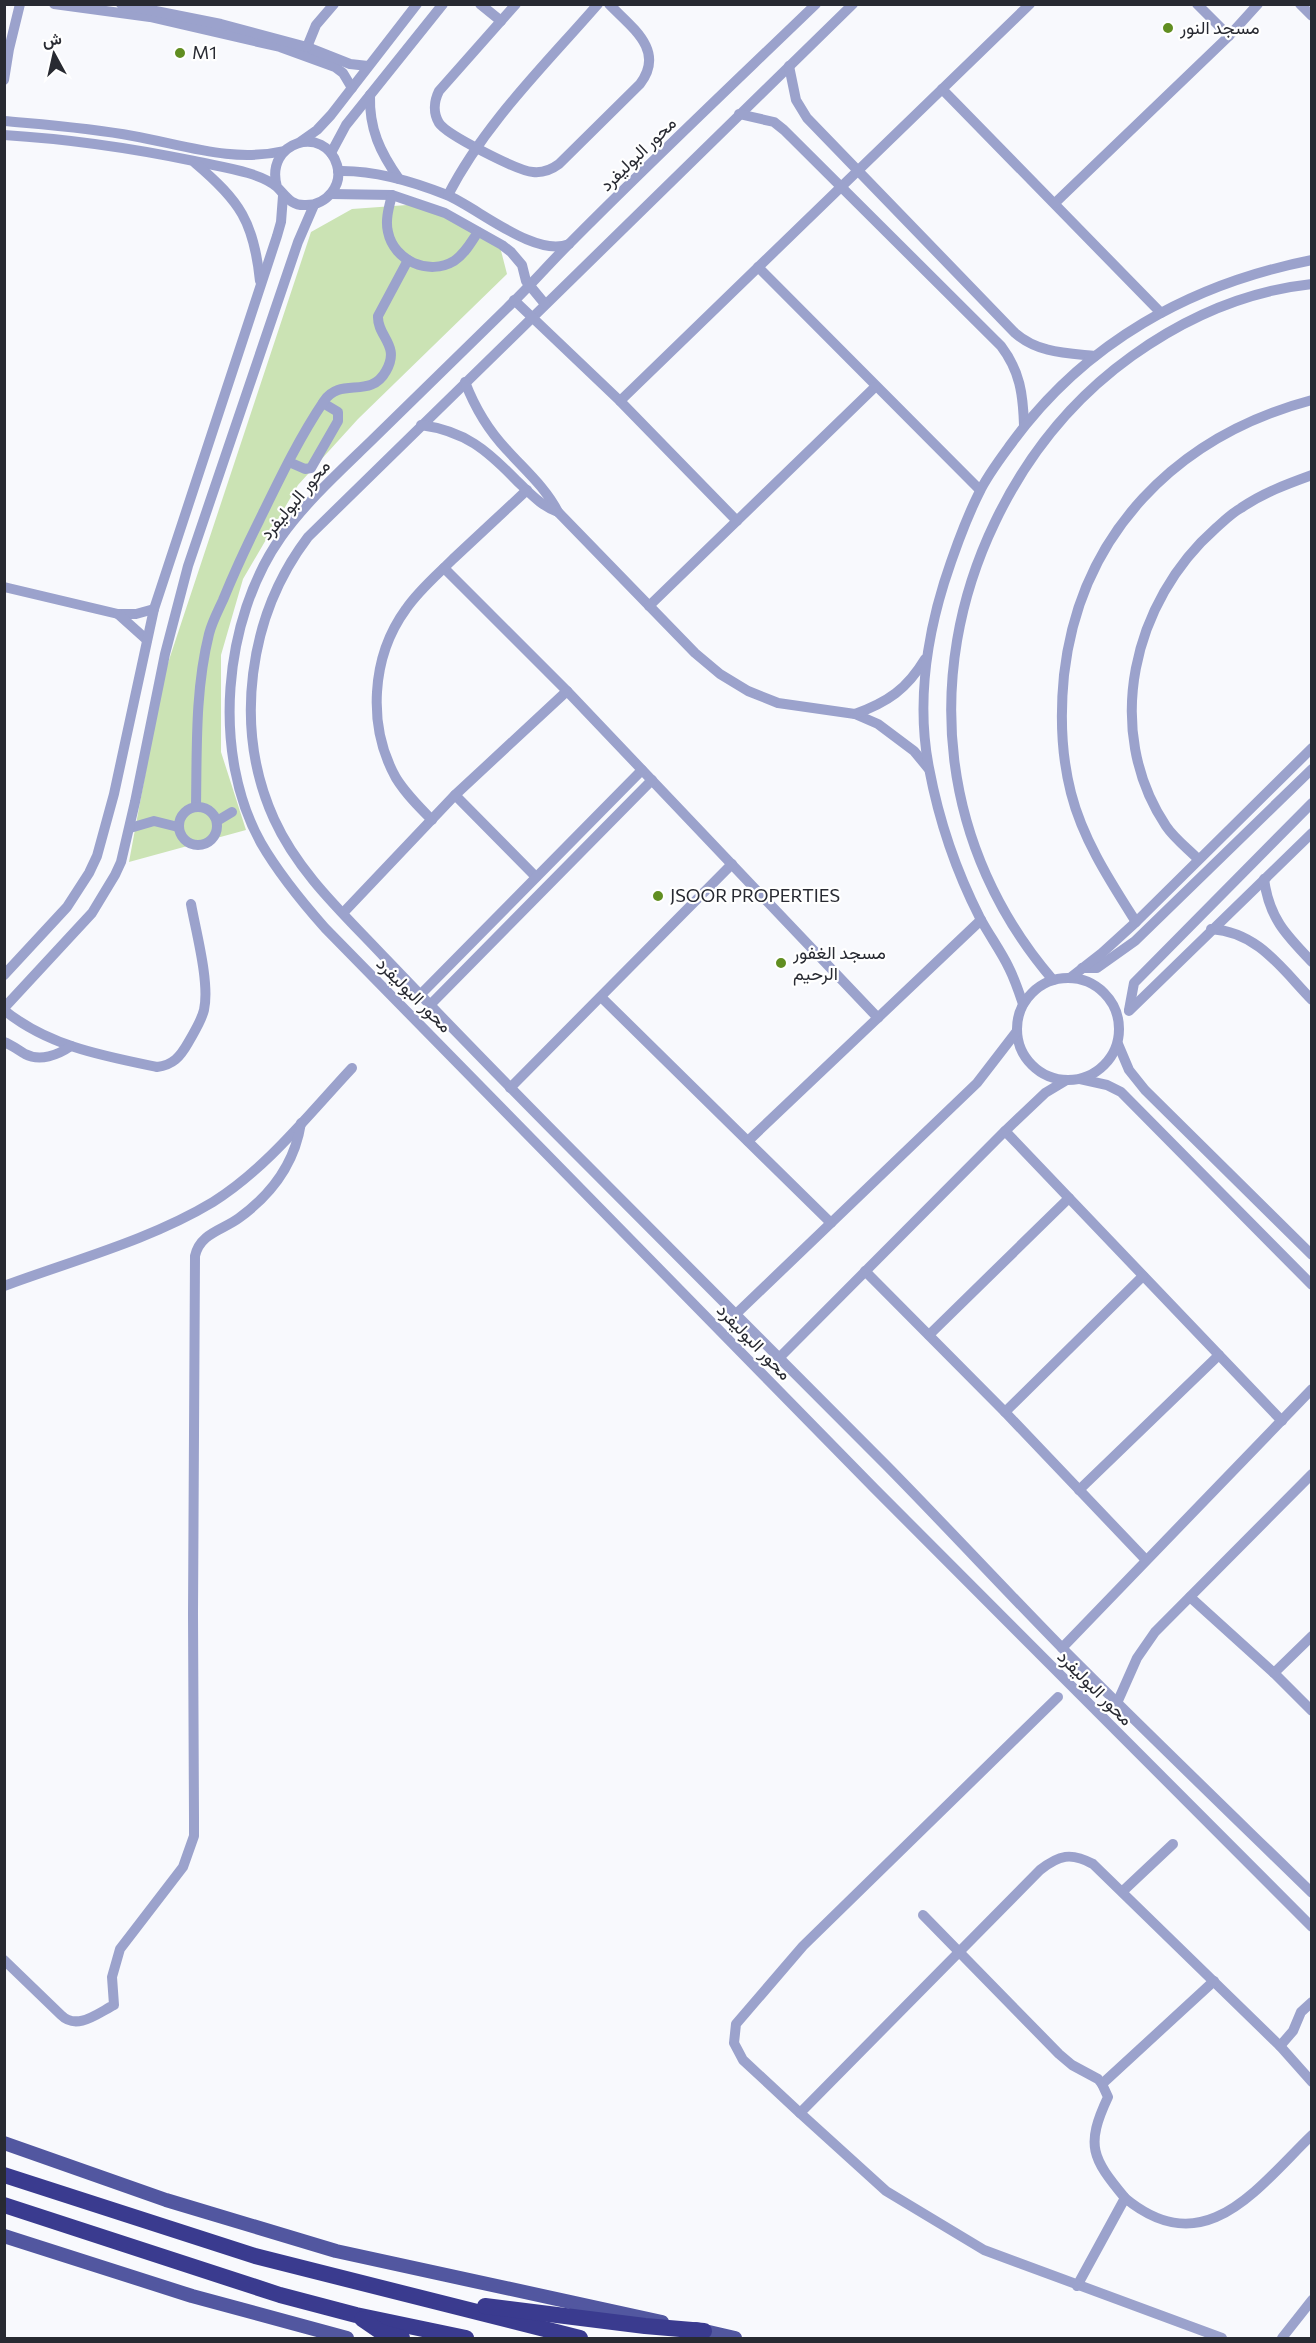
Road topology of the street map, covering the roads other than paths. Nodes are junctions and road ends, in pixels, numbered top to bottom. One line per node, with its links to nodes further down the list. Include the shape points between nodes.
1 (20, 4): 25 (street)
2 (54, 4): 26 (street, via 150,17 280,47 335,67)
3 (121, 4): 22 (street, via 221,24)
4 (334, 4): 22 (street, via 316,25)
5 (417, 4): 19 (street)
6 (443, 4): 21 (street)
7 (480, 4): 18 (street)
8 (516, 4): 18 (street)
9 (598, 4): 33 (street)
10 (609, 4): 33 (street, via 646,44 649,64 640,84 559,164 546,171 528,172)
11 (816, 4): 50 (street, محور البوليفرد)
12 (853, 4): 24 (street, محور البوليفرد)
13 (1030, 4): 27 (street)
14 (1197, 4): 20 (street)
15 (1258, 4): 20 (street)
16 (1300, 4): 17 (street)
17 (1311, 16)
18 (501, 21): 33 (street, via 439,92 435,102 435,113 443,128)
19 (400, 25): 21 (street); 23 (street)
20 (1229, 36): 45 (street)
21 (416, 37): 28 (street)
22 (307, 47): 23 (street, via 350,64)
23 (369, 66): 26 (street)
24 (789, 66): 29 (street, محور البوليفرد); 38 (street, via 800,110)
25 (4, 80)
26 (352, 88): 32 (street, via 324,123)
27 (942, 89): 38 (street); 45 (street)
28 (370, 95): 35 (street, via 346,125); 39 (street, via 378,146)
29 (739, 114): 40 (street, via 774,122); 58 (street, محور البوليفرد)
30 (4, 121): 34 (street, via 99,130 225,155)
31 (4, 135): 36 (street, via 144,150)
32 (300, 142): 34 (street); 35 (street, via 312,142)
33 (476, 147): 44 (street)
34 (284, 151): 41 (street, via 274,168)
35 (331, 153): 37 (street)
36 (192, 161): 41 (street, via 246,172); 55 (street, via 220,184 239,207 252,236)
37 (338, 171): 39 (street); 42 (street)
38 (858, 171): 40 (street); 61 (street, via 1023,340 1043,350)
39 (399, 179): 44 (street)
40 (842, 186): 53 (street); 68 (street, via 1001,346 1018,373)
41 (280, 192): 46 (street, via 292,203); 55 (street, via 281,222)
42 (331, 194): 43 (street); 46 (street)
43 (392, 195): 48 (street, via 428,206); 51 (street, via 388,234 395,249)
44 (448, 195): 47 (street)
45 (1055, 203): 59 (street)
46 (314, 204): 90 (street, via 188,566 165,654)
47 (506, 229): 49 (street); 50 (street, via 543,244)
48 (478, 232): 49 (street); 51 (street, via 462,254 446,265 426,267)
49 (497, 242): 56 (street, via 518,258)
50 (569, 244): 56 (street, محور البوليفرد)
51 (408, 260): 66 (street, via 378,316 391,351 385,372 368,386 336,389)
52 (1311, 260): 59 (street, via 1232,280)
53 (758, 267): 63 (street); 64 (street)
54 (1311, 284): 113 (street, via 1250,296 1211,311 1117,366 1080,399 1041,444 1010,492 980,554 962,611 952,669 951,728 958,786 973,843 997,897 1024,945)
55 (260, 286): 78 (street)
56 (529, 286): 57 (street, محور البوليفرد); 58 (street)
57 (514, 300): 60 (street); 162 (street, محور البوليفرد, via 332,479 281,536 261,568 236,639 230,680 235,764 260,841 325,928 883,1498)
58 (545, 304): 60 (street, محور البوليفرد)
59 (1161, 313): 61 (street)
60 (531, 317): 62 (street, محور البوليفرد); 64 (street)
61 (1095, 356): 68 (street)
62 (465, 382): 67 (street, محور البوليفرد); 73 (street, via 494,436 542,487)
63 (875, 387): 72 (street); 74 (street)
64 (620, 400): 74 (street)
65 (1311, 400): 107 (street, via 1247,422 1216,439 1161,480 1118,528 1078,605 1062,694 1066,769 1088,841)
66 (322, 403): 69 (street); 69 (street, via 339,415 328,439 308,469)
67 (421, 425): 71 (street, via 445,429 477,444); 105 (street, محور البوليفرد, via 320,524 297,552 270,601 256,652 252,725 256,762 266,798 301,866)
68 (1024, 425): 72 (street)
69 (289, 462): 92 (street, via 239,560 210,632 198,714)
70 (1311, 475): 100 (street, via 1275,488 1239,508 1208,536 1166,586 1140,647 1131,711 1139,773 1167,829)
71 (527, 490): 73 (street); 75 (street)
72 (980, 490): 81 (street, via 937,605)
73 (558, 512): 77 (street)
74 (736, 521): 77 (street)
75 (444, 568): 82 (street); 95 (street, via 396,623 382,660 376,699 378,726 396,778)
76 (4, 587): 79 (street)
77 (649, 606): 83 (street, via 711,667 748,691 778,703)
78 (154, 609): 79 (street); 80 (street)
79 (118, 614): 80 (street)
80 (147, 640): 111 (street, via 97,856 67,907)
81 (928, 653): 83 (street, via 900,691 880,705); 85 (street, via 924,732)
82 (567, 691): 87 (street); 89 (street)
83 (855, 714): 85 (street, via 897,736)
84 (1311, 748): 100 (street)
85 (929, 768): 106 (street, via 951,854)
86 (1311, 769): 110 (street, via 1135,941 1097,968)
87 (642, 770): 88 (street); 102 (street)
88 (651, 780): 101 (street); 118 (street)
89 (455, 795): 95 (street); 102 (street)
90 (135, 802): 96 (street); 98 (street)
91 (1311, 803): 120 (street, via 1134,983)
92 (196, 806): 94 (street, via 209,810); 97 (street, via 182,815)
93 (232, 812): 94 (street)
94 (217, 820): 97 (street, via 216,834 201,845 188,843)
95 (432, 820): 105 (street)
96 (154, 821): 97 (street); 98 (street)
97 (178, 827)
98 (130, 828): 119 (street, via 115,875 92,913)
99 (1311, 833): 103 (street)
100 (1198, 859): 107 (street)
101 (732, 864): 115 (street); 121 (street)
102 (536, 877): 114 (street)
103 (1264, 879): 108 (street); 109 (street, via 1277,922)
104 (190, 904): 126 (street, via 206,1000 200,1022 181,1055 166,1066 156,1067)
105 (343, 913): 114 (street, محور البوليفرد)
106 (981, 920): 117 (street, via 1010,970); 121 (street)
107 (1136, 922): 110 (street)
108 (1211, 929): 116 (street, via 1233,932 1252,941); 120 (street)
109 (1311, 962)
110 (1082, 968): 112 (street)
111 (4, 975)
112 (1070, 978): 113 (street); 122 (street, via 1091,983 1107,995)
113 (1053, 980): 117 (street)
114 (420, 994): 118 (street, محور البوليفرد)
115 (602, 997): 130 (street); 133 (street)
116 (1311, 1000)
117 (1023, 1004): 123 (street)
118 (430, 1005): 130 (street, محور البوليفرد)
119 (4, 1009): 126 (street, via 38,1033)
120 (1129, 1010): 122 (street)
121 (878, 1018): 133 (street)
122 (1120, 1024): 125 (street)
123 (1017, 1031): 129 (street, via 1028,1061 1044,1075); 135 (street, via 977,1083)
124 (4, 1042): 126 (street, via 37,1058)
125 (1118, 1044): 128 (street, via 1103,1068); 136 (street, via 1129,1070 1145,1090)
126 (71, 1046)
127 (352, 1068): 131 (street)
128 (1077, 1079): 129 (street); 139 (street, via 1121,1092)
129 (1065, 1081): 132 (street)
130 (510, 1088): 141 (street, محور البوليفرد)
131 (301, 1122): 140 (street, via 258,1167 212,1202 136,1237); 164 (street, via 293,1154 276,1183 238,1219 206,1237 195,1256 194,1836 190,1852 120,1948 112,1977 114,2005 83,2021 71,2022)
132 (1005, 1131): 134 (street); 137 (street)
133 (748, 1141): 135 (street)
134 (1069, 1198): 138 (street); 142 (street)
135 (831, 1223): 141 (street)
136 (1311, 1255)
137 (865, 1271): 142 (street); 144 (street)
138 (1143, 1276): 143 (street); 146 (street)
139 (1311, 1285)
140 (4, 1286)
141 (736, 1314): 144 (street, محور البوليفرد)
142 (929, 1335): 146 (street)
143 (1219, 1355): 147 (street); 149 (street)
144 (779, 1358): 153 (street, محور البوليفرد)
145 (1311, 1389): 147 (street)
146 (1005, 1412): 149 (street)
147 (1282, 1421): 150 (street)
148 (1311, 1474): 151 (street)
149 (1079, 1490): 150 (street)
150 (1146, 1560): 153 (street)
151 (1190, 1597): 154 (street); 156 (street, via 1145,1644)
152 (1311, 1636): 154 (street)
153 (1062, 1648): 156 (street, محور البوليفرد)
154 (1274, 1673): 157 (street)
155 (1058, 1697): 170 (street, via 803,1946 736,2024 734,2043 743,2060)
156 (1118, 1703): 160 (street, محور البوليفرد)
157 (1311, 1712)
158 (1173, 1844): 159 (street)
159 (1123, 1891): 163 (street, via 1083,1859 1064,1856 1053,1860); 165 (street)
160 (1311, 1893)
161 (923, 1915): 163 (street)
162 (1311, 1927)
163 (959, 1952): 169 (street, via 1059,2054); 170 (street)
164 (4, 1960)
165 (1214, 1982): 167 (street); 169 (street)
166 (1311, 2002): 167 (street)
167 (1280, 2046): 168 (street)
168 (1311, 2082)
169 (1102, 2084): 174 (street, via 1108,2097 1093,2140 1100,2166)
170 (800, 2112): 177 (street, via 886,2191 984,2250)
171 (1311, 2135): 174 (street, via 1239,2206 1218,2218 1196,2224 1177,2223 1141,2211)
172 (4, 2143): 181 (main road, via 166,2200 336,2251)
173 (4, 2175): 179 (highway, via 255,2256)
174 (1125, 2198): 177 (street)
175 (4, 2205): 180 (highway)
176 (4, 2236): 182 (main road, via 203,2299)
177 (1077, 2286): 187 (street)
178 (1311, 2300): 188 (street)
179 (451, 2306): 181 (highway, via 507,2308); 185 (highway)
180 (356, 2315): 183 (highway, via 381,2332); 184 (highway)
181 (704, 2331): 186 (main road)
182 (347, 2338)
183 (402, 2338)
184 (466, 2338)
185 (580, 2338)
186 (735, 2338)
187 (1222, 2338)
188 (1282, 2338)

